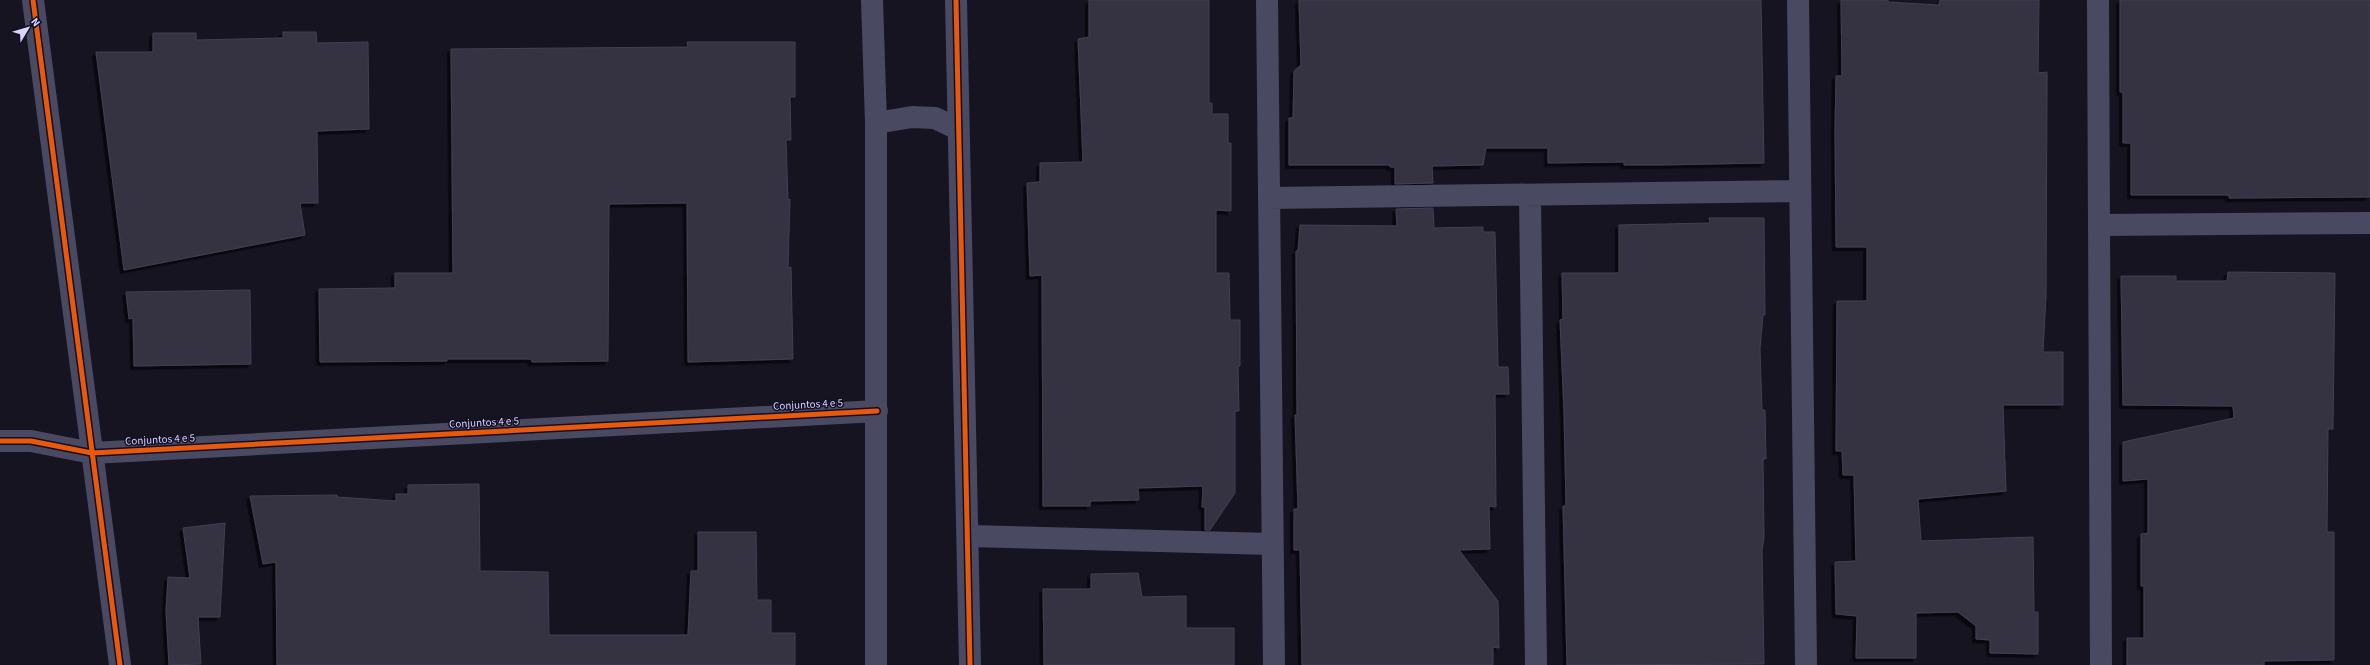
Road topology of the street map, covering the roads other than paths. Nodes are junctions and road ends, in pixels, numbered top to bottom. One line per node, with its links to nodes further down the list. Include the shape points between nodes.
1 (34, 0): 16 (street)
2 (872, 0): 7 (street)
3 (956, 0): 8 (street)
4 (1267, 0): 11 (street)
5 (1798, 0): 9 (street)
6 (2098, 0): 13 (street)
7 (876, 123): 8 (street, via 920,117 934,118); 14 (street)
8 (958, 129): 17 (street)
9 (1799, 191): 10 (street); 24 (street)
10 (1530, 196): 11 (street); 23 (street)
11 (1269, 198): 18 (street)
12 (2370, 223): 13 (street)
13 (2101, 224): 25 (street)
14 (877, 411): 16 (street, Conjuntos 4 e 5); 20 (street)
15 (0, 440): 16 (street, Conjuntos 4 e 5, via 31,441)
16 (92, 453): 19 (street)
17 (969, 536): 18 (street); 21 (street)
18 (1272, 544): 22 (street)
19 (120, 665)
20 (876, 665)
21 (970, 665)
22 (1274, 665)
23 (1536, 665)
24 (1806, 665)
25 (2101, 665)

